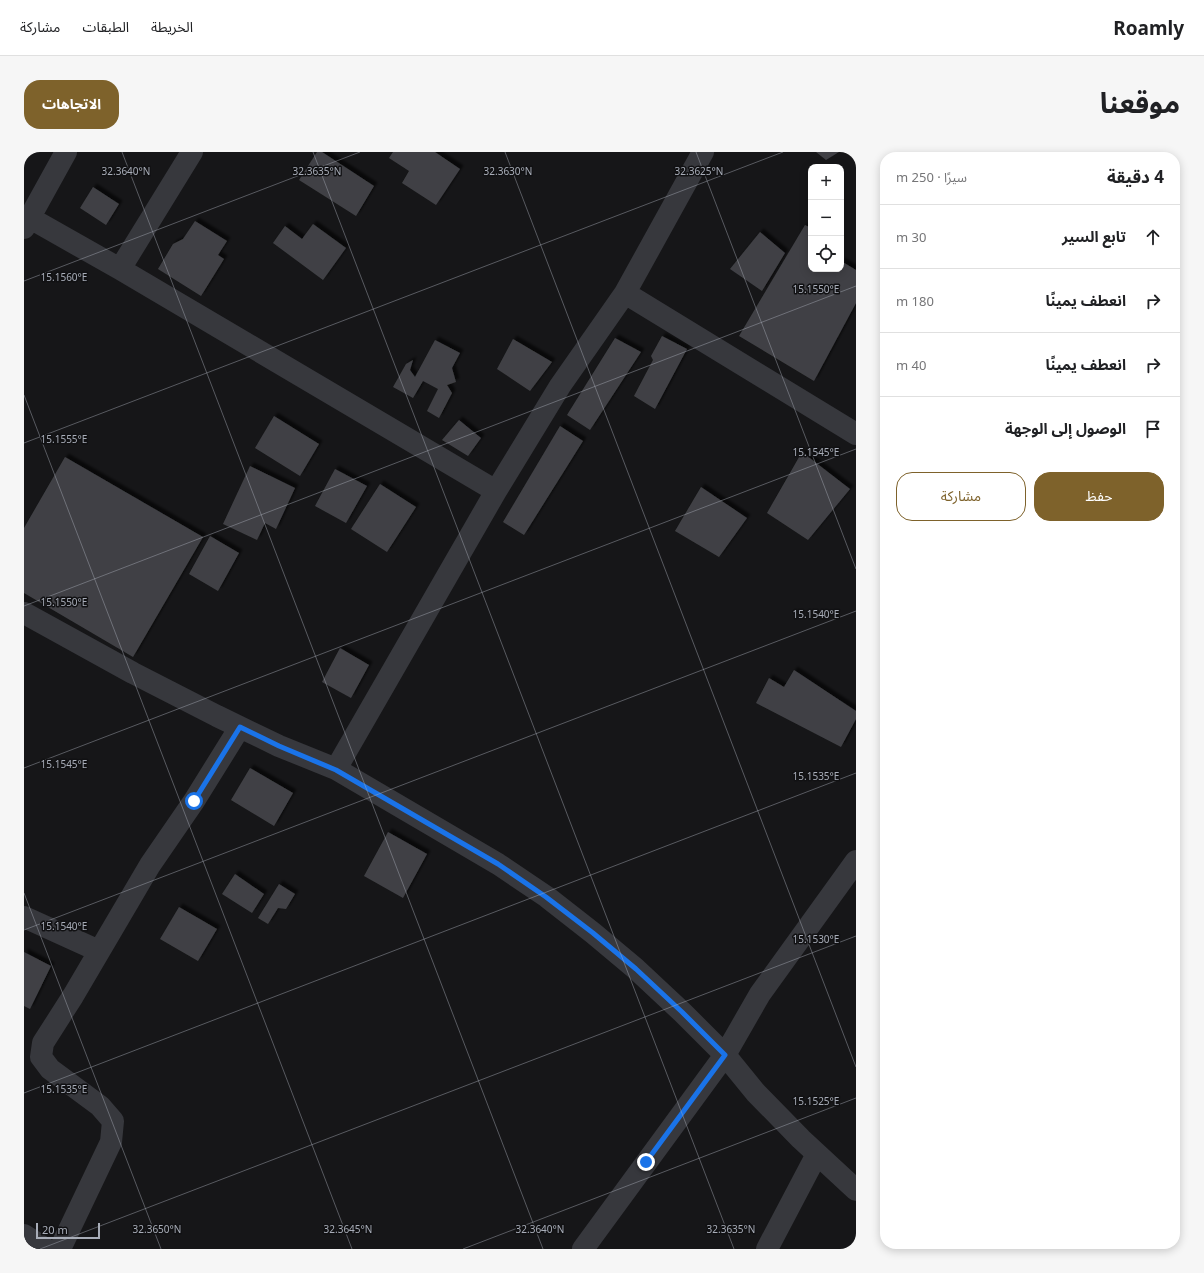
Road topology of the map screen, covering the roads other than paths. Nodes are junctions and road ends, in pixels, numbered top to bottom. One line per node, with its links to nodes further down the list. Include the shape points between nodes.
1 (66, 152): 4 (street)
2 (192, 152): 5 (street)
3 (703, 152): 6 (street)
4 (27, 223): 5 (street)
5 (120, 269): 8 (street)
6 (625, 293): 7 (street); 8 (street, via 560,386)
7 (856, 434)
8 (496, 490): 11 (street)
9 (24, 613): 10 (street, via 133,673)
10 (240, 727): 11 (street); 14 (street, via 150,865)
11 (336, 770): 15 (street, via 498,864 546,897 636,969)
12 (856, 861): 15 (street, via 760,994)
13 (24, 917): 14 (street)
14 (99, 951): 20 (street, via 43,1043 41,1057 50,1069 100,1106 113,1121 111,1142)
15 (725, 1055): 16 (street, via 756,1093); 21 (street)
16 (817, 1154): 17 (street); 22 (street)
17 (856, 1190)
18 (24, 1235): 19 (street)
19 (46, 1249)
20 (60, 1249)
21 (583, 1249)
22 (766, 1249)

